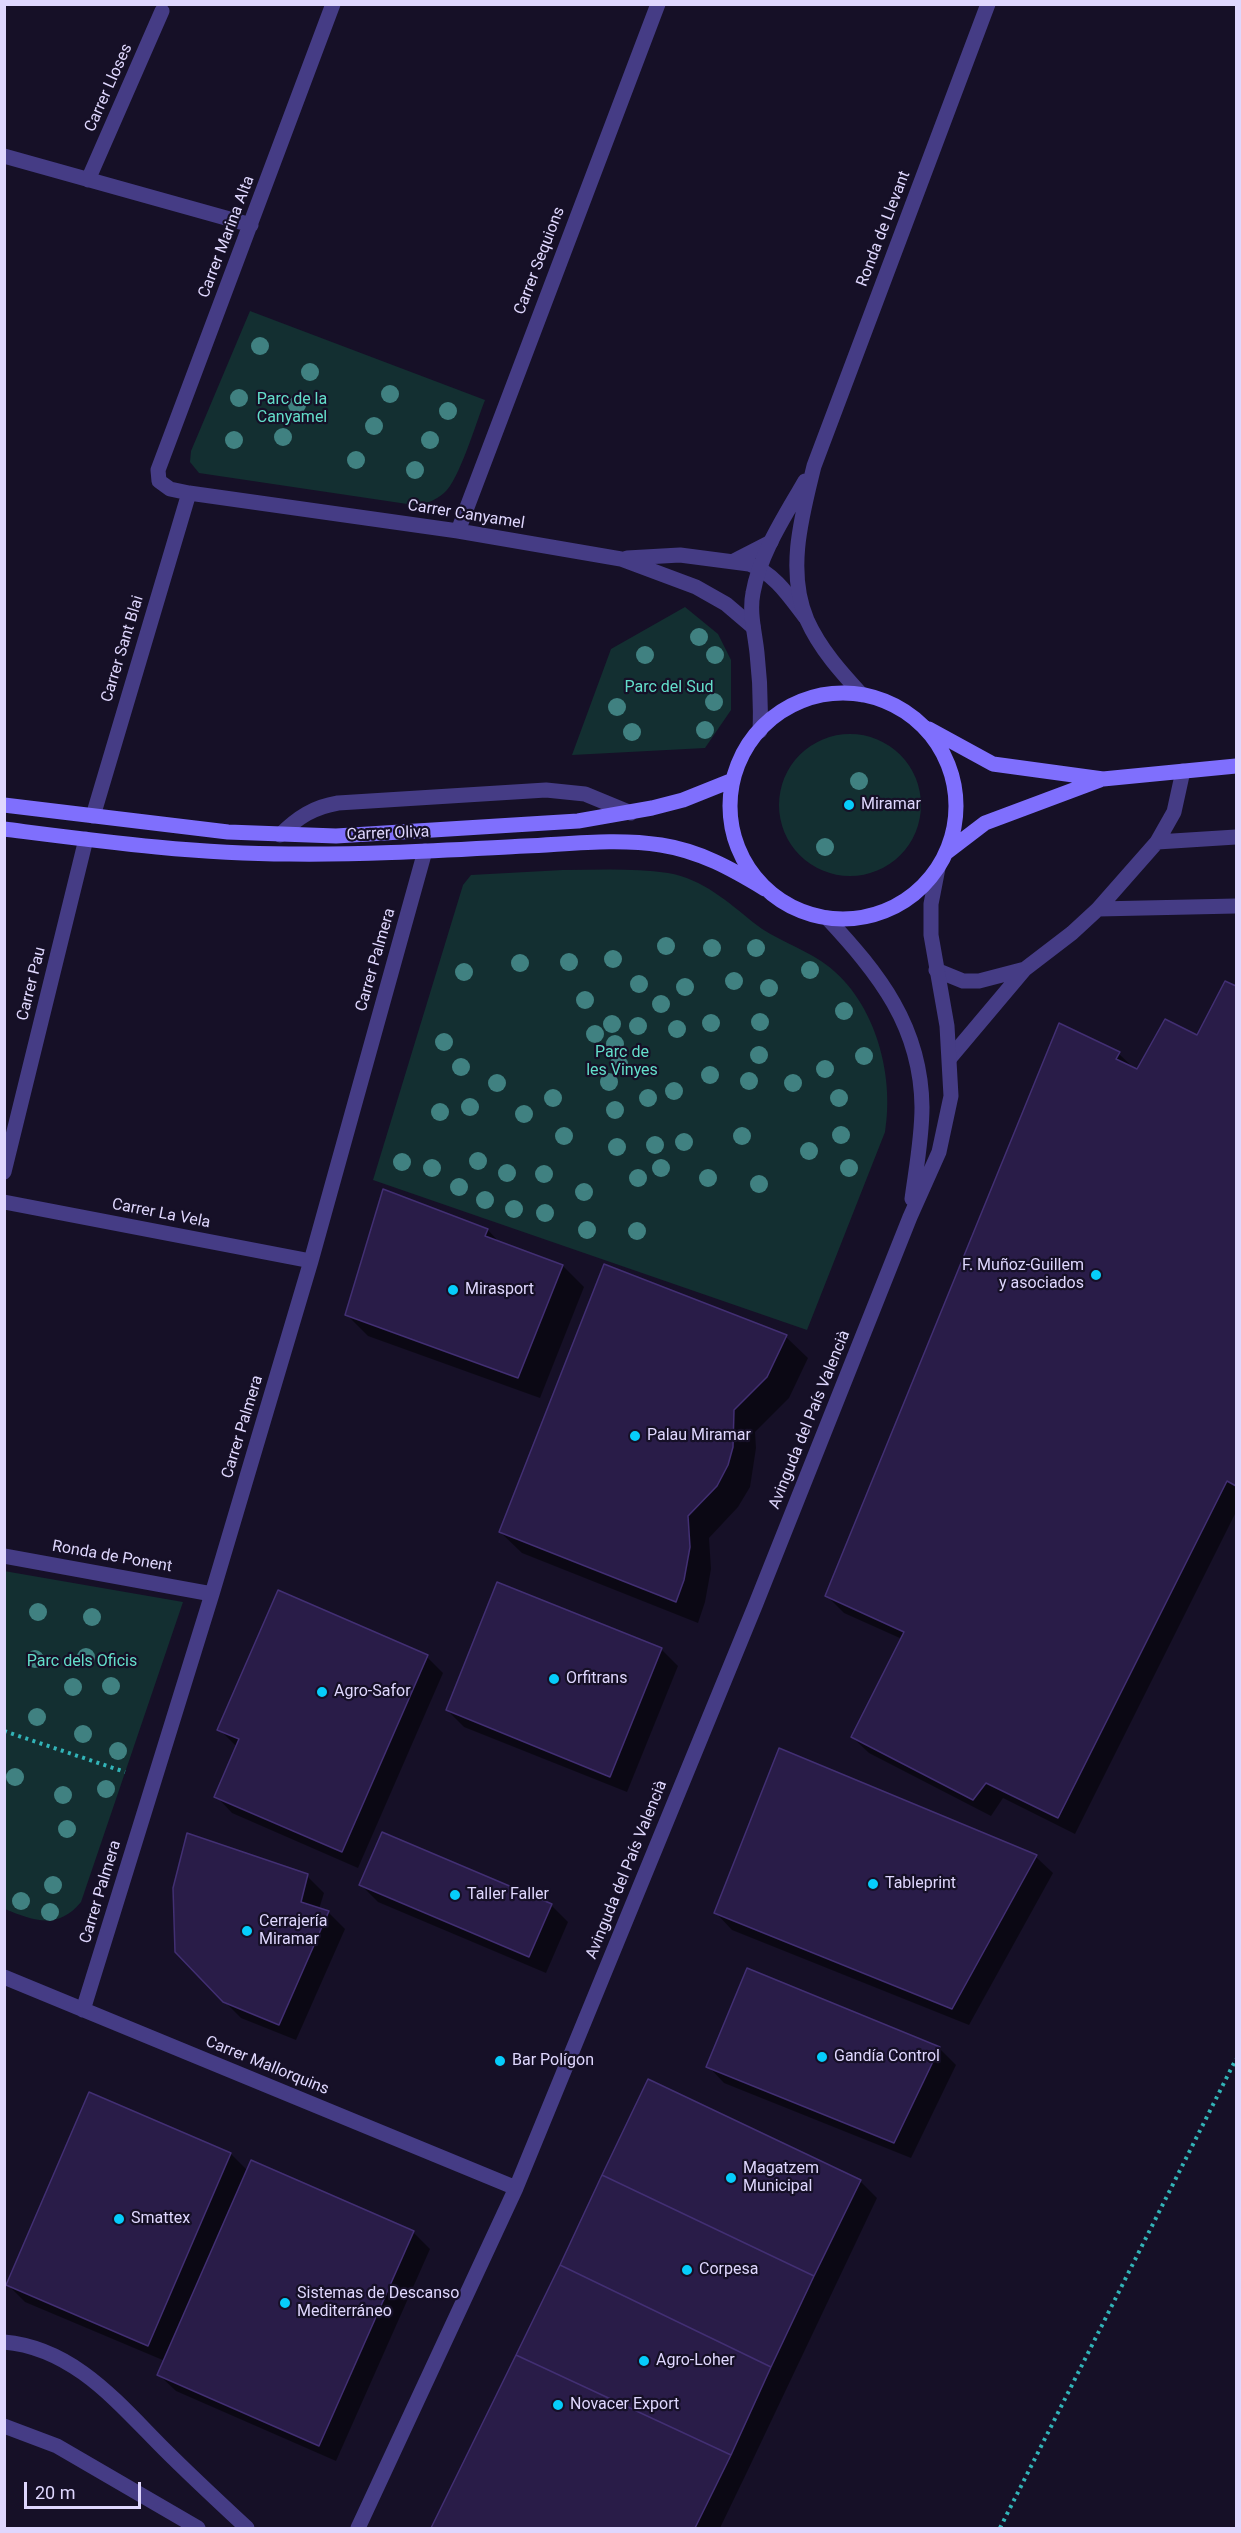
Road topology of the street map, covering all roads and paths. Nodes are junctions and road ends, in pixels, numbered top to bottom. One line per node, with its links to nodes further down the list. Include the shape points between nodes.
1 (333, 4): 7 (street, Carrer Marina Alta)
2 (658, 4): 11 (street, Carrer Sequions)
3 (988, 4): 8 (street, Ronda de Llevant)
4 (162, 11): 6 (street, Carrer Lloses)
5 (4, 156): 6 (street)
6 (88, 180): 7 (street)
7 (251, 225): 9 (street, Carrer Marina Alta, via 158,470)
8 (814, 466): 12 (street); 16 (street, via 797,557)
9 (159, 481): 10 (street, Carrer Canyamel, via 170,489)
10 (189, 493): 11 (street, Carrer Canyamel); 27 (street, Carrer Sant Blai)
11 (458, 531): 13 (street, Carrer Canyamel)
12 (771, 542): 14 (street); 15 (street)
13 (621, 559): 14 (street, via 680,555); 17 (street, Carrer Canyamel, via 696,587 726,604)
14 (733, 562): 15 (street)
15 (759, 568): 16 (street, via 777,581); 17 (street, via 752,596)
16 (807, 619): 18 (street, via 833,662)
17 (753, 627): 20 (street, via 761,699)
18 (862, 695): 19 (main road, via 902,708); 20 (main road, via 822,695 793,705)
19 (922, 725): 23 (main road, via 993,764); 34 (main road, via 943,752 955,784 956,819)
20 (760, 731): 24 (main road, via 749,744)
21 (1236, 766): 22 (main road)
22 (1184, 771): 23 (main road); 32 (street, via 1174,812)
23 (1103, 779): 34 (main road, via 985,823)
24 (733, 780): 26 (main road, Carrer Oliva, via 683,800); 36 (main road, via 731,820 742,857)
25 (4, 805): 27 (main road, Carrer Oliva)
26 (631, 813): 29 (main road, Carrer Oliva, via 540,825 336,836); 29 (street, Carrer Oliva, via 566,790 488,793 323,806 295,820)
27 (93, 816): 29 (main road, Carrer Oliva)
28 (4, 829): 31 (main road, Carrer Oliva)
29 (280, 835)
30 (1236, 837): 32 (street)
31 (86, 839): 33 (main road, Carrer Oliva, via 243,854); 43 (street, Carrer Pau)
32 (1157, 842): 38 (street)
33 (425, 851): 36 (main road, Carrer Oliva, via 600,843 662,845 711,859); 46 (street, Carrer Palmera)
34 (947, 852): 35 (main road, Carrer Oliva)
35 (938, 868): 39 (main road, Carrer Oliva, via 917,892 890,909 859,918); 41 (street, via 931,904)
36 (765, 889): 39 (main road, Carrer Oliva, via 794,908)
37 (1236, 906): 38 (street)
38 (1098, 909): 40 (street)
39 (827, 918): 45 (street, via 879,977 911,1041 920,1075 922,1107)
40 (1025, 969): 41 (street, via 980,981 963,981); 42 (street)
41 (936, 970): 42 (street)
42 (950, 1058): 45 (street, via 947,1123 939,1152)
43 (4, 1172)
44 (4, 1202): 46 (street, Carrer La Vela)
45 (910, 1217): 54 (street, Avinguda del País Valencià)
46 (311, 1261): 48 (street, Carrer Palmera)
47 (4, 1556): 48 (street, Ronda de Ponent)
48 (212, 1594): 52 (street, Carrer Palmera)
49 (4, 1731): 50 (path)
50 (125, 1772)
51 (4, 1977): 52 (street, Carrer Mallorquins)
52 (83, 2010): 54 (street, Carrer Mallorquins)
53 (1236, 2059): 60 (path)
54 (516, 2188): 59 (street, Avinguda del País Valencià)
55 (4, 2342): 58 (street, via 48,2352 71,2364 102,2388)
56 (4, 2426): 57 (street, via 57,2446)
57 (198, 2529)
58 (247, 2529)
59 (358, 2529)
60 (1000, 2529)

